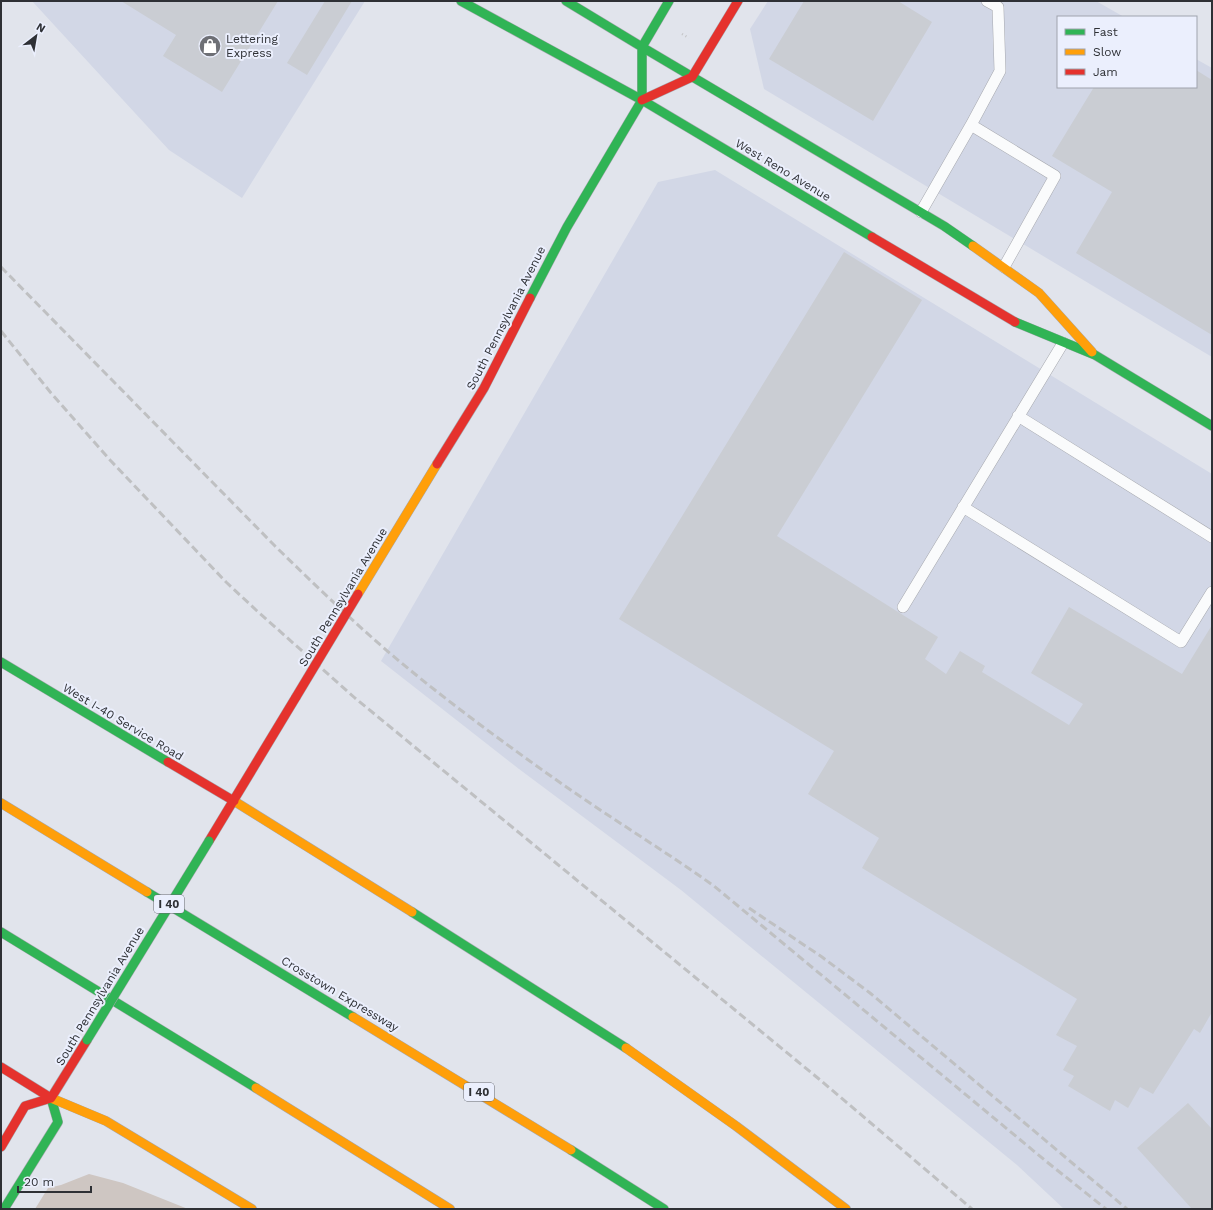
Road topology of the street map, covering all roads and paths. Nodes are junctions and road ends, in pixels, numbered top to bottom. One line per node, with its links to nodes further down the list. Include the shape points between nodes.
1 (462, 1): 8 (main road, West Reno Avenue)
2 (566, 1): 6 (main road, West Reno Avenue)
3 (669, 1): 6 (main road)
4 (738, 1): 7 (main road)
5 (987, 1): 9 (lane, via 998,7 1000,71)
6 (642, 47): 7 (main road, West Reno Avenue); 8 (main road)
7 (692, 77): 8 (main road); 10 (main road, West Reno Avenue)
8 (642, 100): 12 (main road, West Reno Avenue, via 1020,325); 21 (main road, South Pennsylvania Avenue, bridge, via 543,272 484,388)
9 (971, 125): 10 (lane); 11 (lane, via 1055,176)
10 (921, 212): 11 (main road, West Reno Avenue)
11 (1004, 266): 13 (main road, West Reno Avenue, via 1039,293)
12 (1063, 342): 13 (main road, West Reno Avenue); 14 (lane)
13 (1095, 355): 15 (main road, West Reno Avenue)
14 (1018, 416): 16 (lane); 17 (lane)
15 (1212, 426)
16 (963, 507): 18 (lane, via 1181,642); 19 (lane)
17 (1212, 537)
18 (1212, 592)
19 (903, 607)
20 (1, 662): 21 (main road, West I-40 Service Road)
21 (234, 801): 25 (main road, South Pennsylvania Avenue, bridge); 31 (main road, West I-40 Service Road, via 460,941 621,1045 736,1126)
22 (1, 802): 30 (main road, Crosstown Expressway / I 40, via 548,1135)
23 (1, 932): 29 (main road)
24 (1, 1067): 25 (main road)
25 (51, 1098): 26 (main road, via 25,1106); 27 (main road, via 58,1122); 28 (main road, via 106,1120)
26 (1, 1147)
27 (4, 1209)
28 (252, 1209)
29 (450, 1209)
30 (664, 1209)
31 (846, 1209)

